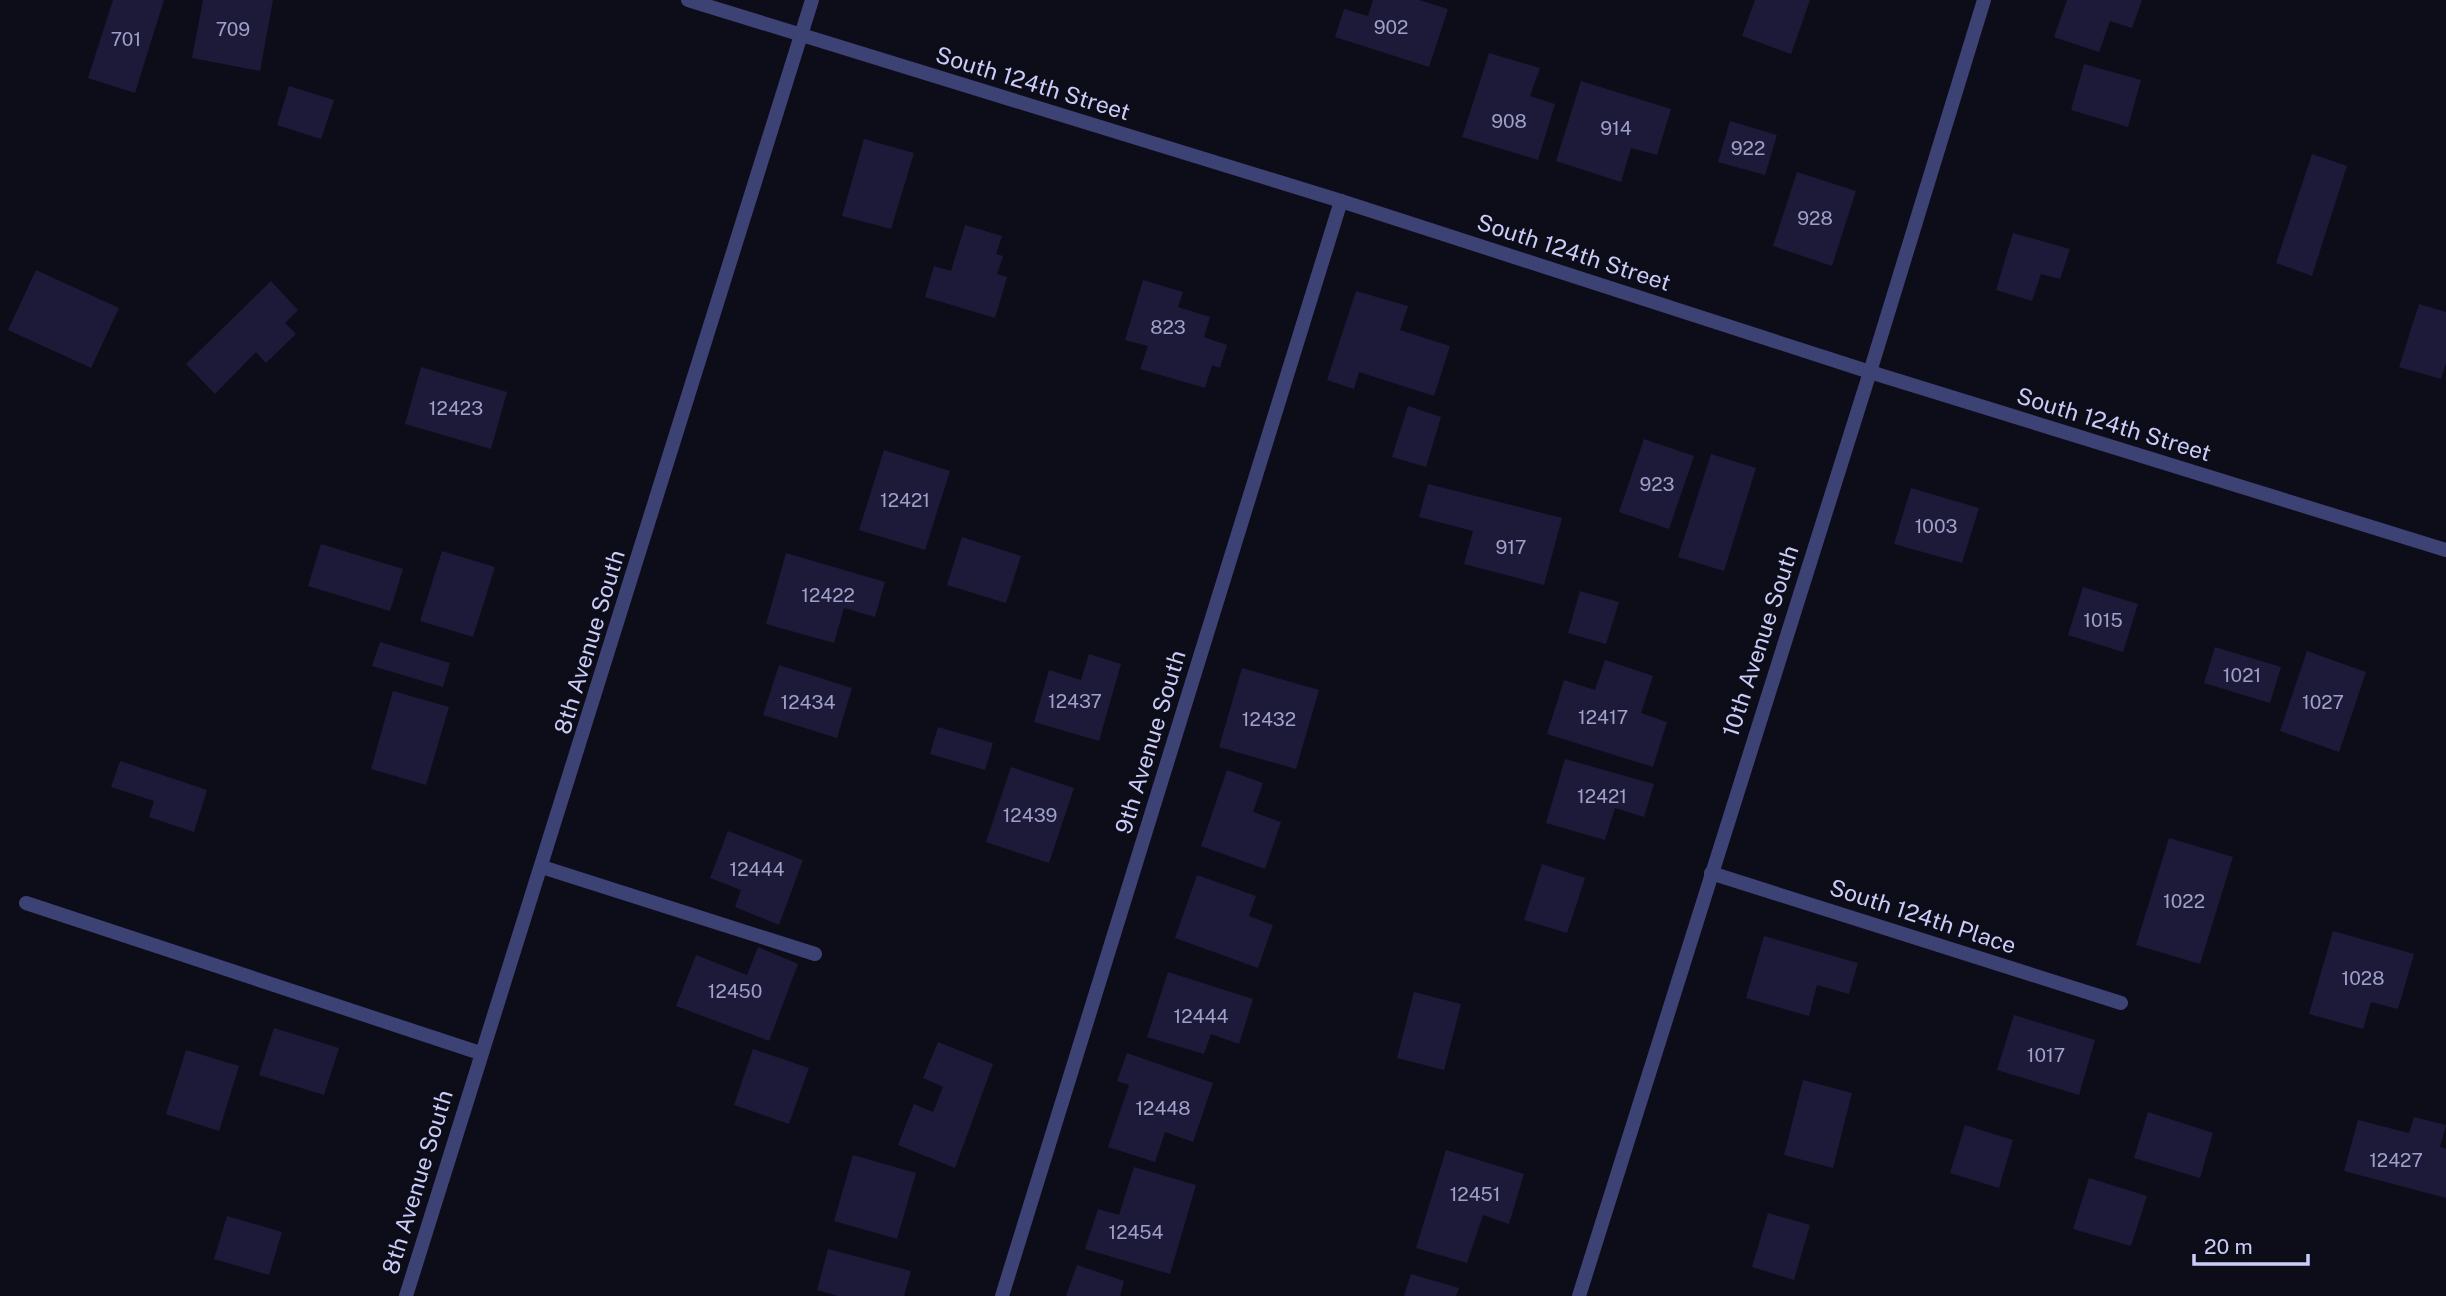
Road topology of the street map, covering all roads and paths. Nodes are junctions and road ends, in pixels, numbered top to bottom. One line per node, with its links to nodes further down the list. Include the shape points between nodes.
1 (688, 0): 4 (street, South 124th Street)
2 (813, 0): 4 (street, 8th Avenue South)
3 (1984, 0): 6 (street, 10th Avenue South)
4 (801, 36): 5 (street, South 124th Street); 8 (street, 8th Avenue South)
5 (1341, 201): 6 (street, South 124th Street); 15 (street, 9th Avenue South)
6 (1870, 372): 7 (street, South 124th Street); 9 (street, 10th Avenue South)
7 (2446, 550)
8 (542, 867): 11 (street); 13 (street, 8th Avenue South)
9 (1711, 873): 12 (street, South 124th Place); 16 (street, 10th Avenue South)
10 (26, 903): 13 (street)
11 (815, 954)
12 (2121, 1003)
13 (480, 1053): 14 (street, 8th Avenue South)
14 (406, 1296)
15 (1002, 1296)
16 (1579, 1296)

